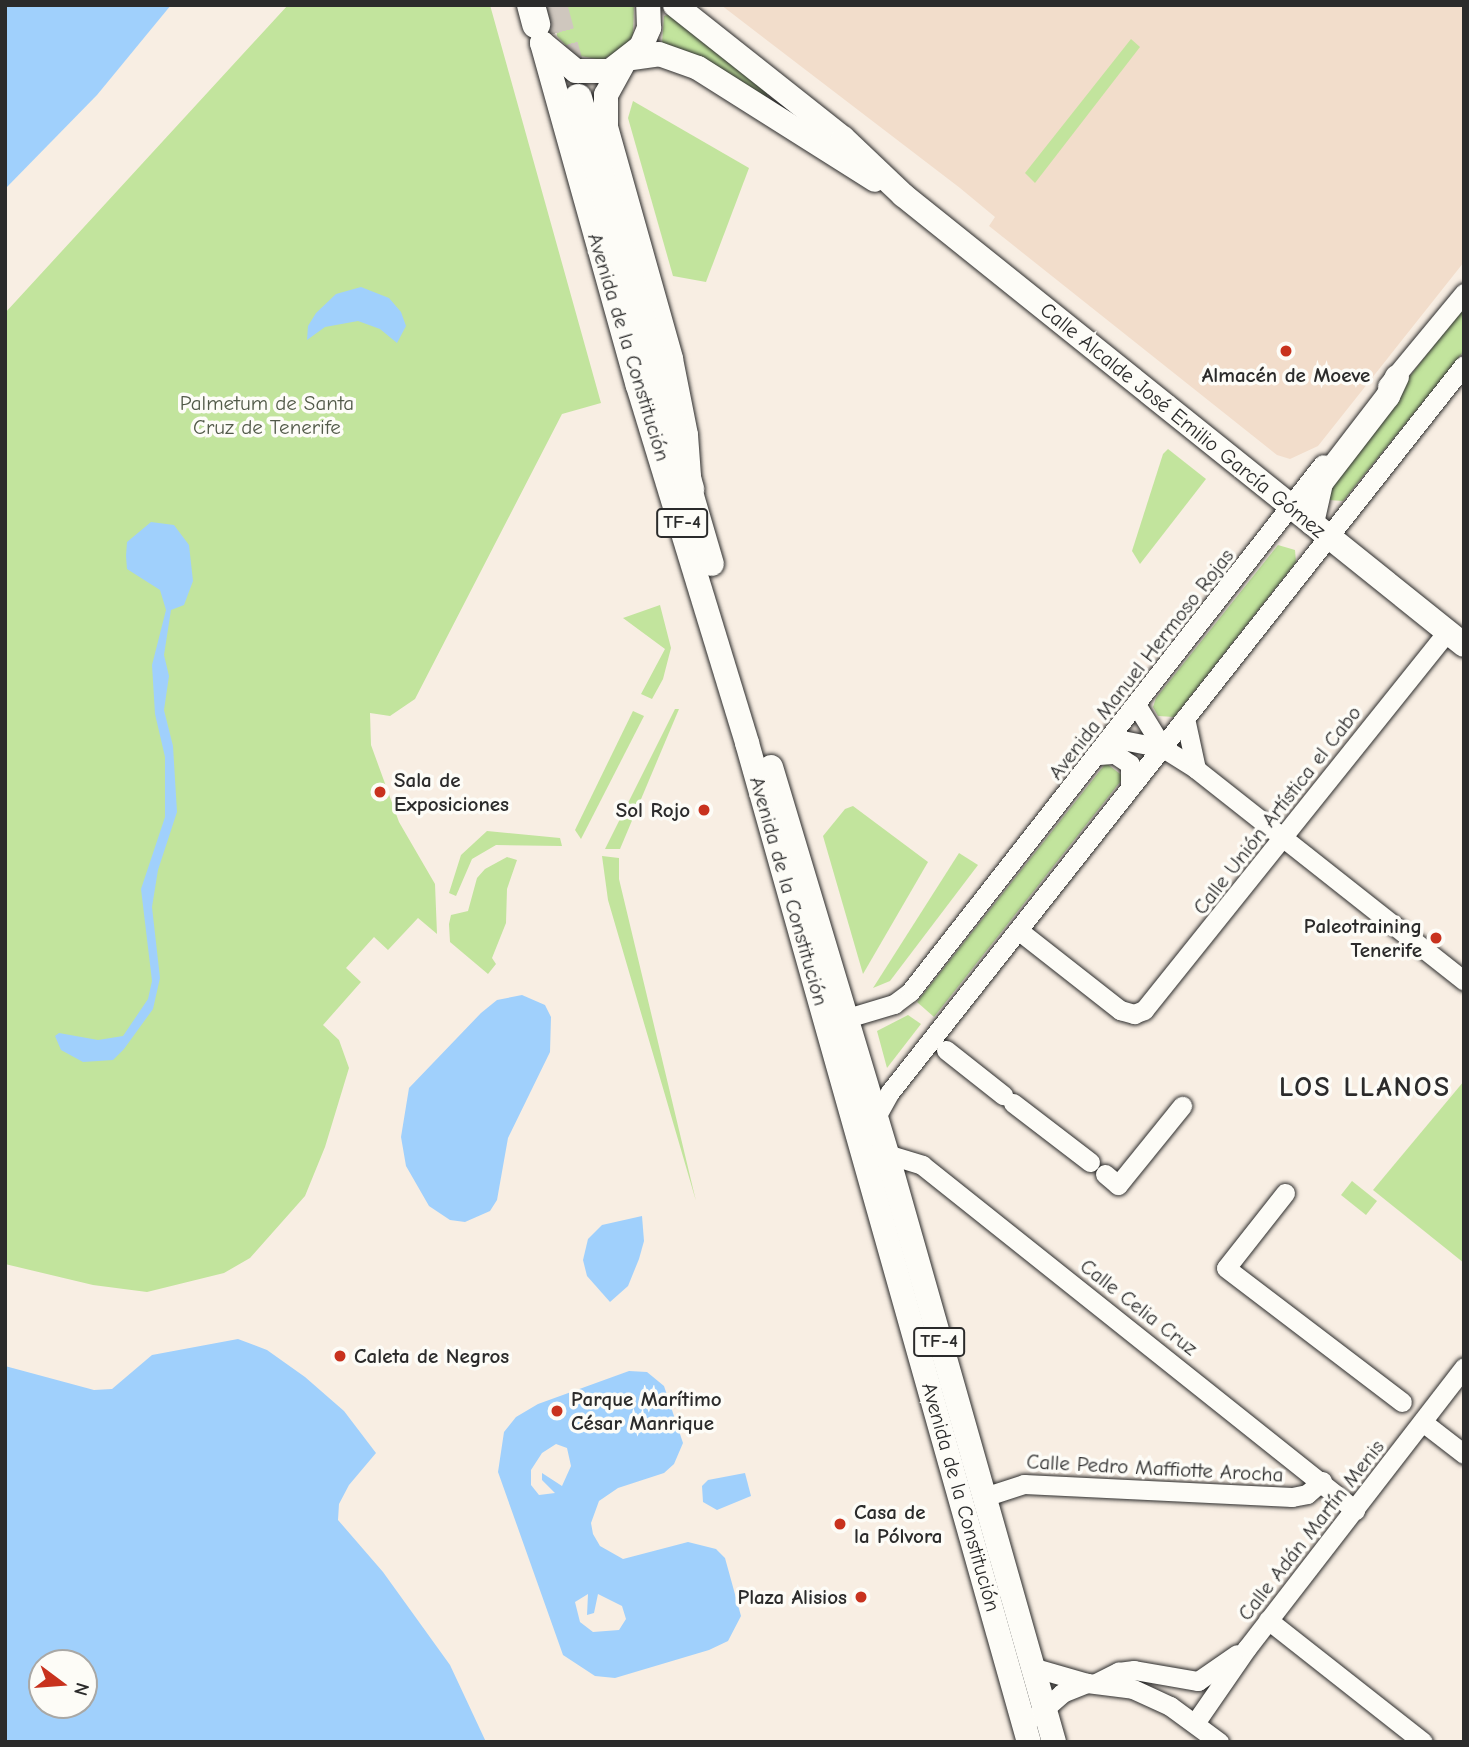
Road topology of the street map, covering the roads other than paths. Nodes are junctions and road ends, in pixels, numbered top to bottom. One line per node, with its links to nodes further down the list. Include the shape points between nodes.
1 (648, 5): 4 (main road, via 645,41)
2 (675, 5): 6 (main road, Calle Alcalde José Emilio García Gómez, via 843,138)
3 (537, 19): 4 (main road, Calle Alcalde José Emilio García Gómez, via 576,71 598,74); 24 (main road, Avenida de la Constitución / TF-4)
4 (627, 62): 6 (main road, Calle Alcalde José Emilio García Gómez, via 659,54 698,68 834,158); 10 (main road, via 610,85 604,114 671,359 687,435)
5 (579, 98): 10 (highway, Avenida de la Constitución / TF-4)
6 (903, 195): 11 (main road, Calle Alcalde José Emilio García Gómez)
7 (1464, 293): 9 (street, Avenida Manuel Hermoso Rojas)
8 (1464, 365): 12 (street)
9 (1397, 377): 11 (street, Avenida Manuel Hermoso Rojas, via 1379,392); 12 (main road, via 1388,396 1321,483)
10 (690, 489): 24 (main road, Avenida de la Constitución / TF-4)
11 (1291, 507): 12 (main road, Calle Alcalde José Emilio García Gómez); 14 (street, Avenida Manuel Hermoso Rojas)
12 (1320, 530): 13 (main road, Calle Alcalde José Emilio García Gómez); 15 (street)
13 (1455, 638): 21 (street, Calle Unión Artística el Cabo)
14 (1137, 706): 16 (street, Avenida Manuel Hermoso Rojas); 17 (street)
15 (1185, 718): 17 (street); 19 (street)
16 (1112, 738): 17 (street); 18 (street, Avenida Manuel Hermoso Rojas)
17 (1163, 748): 19 (street); 20 (street)
18 (1099, 755): 20 (street, via 1115,754 1130,764); 24 (street, Avenida Manuel Hermoso Rojas, via 910,992 894,1004)
19 (1196, 769): 21 (street)
20 (1130, 787): 22 (street)
21 (1283, 838): 22 (street, Calle Unión Artística el Cabo, via 1139,1013 1121,1010); 23 (street)
22 (1018, 930): 27 (street, via 890,1092)
23 (1464, 981)
24 (836, 1022): 27 (main road, Avenida de la Constitución / TF-4); 43 (main road, Avenida de la Constitución / TF-4)
25 (946, 1050): 26 (street, via 1118,1185)
26 (1181, 1106)
27 (876, 1117): 28 (main road, Avenida de la Constitución / TF-4)
28 (887, 1153): 34 (street, Calle Celia Cruz, via 922,1165); 35 (main road, Avenida de la Constitución / TF-4)
29 (1285, 1193): 31 (street, via 1226,1268)
30 (1464, 1367): 32 (street, Calle Adán Martín Menis)
31 (1402, 1402)
32 (1424, 1423): 33 (street); 36 (street, Calle Adán Martín Menis)
33 (1464, 1454)
34 (1322, 1481): 35 (street, Calle Pedro Maffiotte Arocha, via 1307,1494 1292,1497 1024,1485); 36 (street, Calle Celia Cruz)
35 (984, 1497): 39 (main road, Avenida de la Constitución / TF-4)
36 (1355, 1510): 37 (street, Calle Adán Martín Menis)
37 (1268, 1620): 38 (street, Calle Adán Martín Menis); 46 (street)
38 (1247, 1648): 40 (street, via 1198,1681 1135,1670); 42 (street, Calle Adán Martín Menis)
39 (1032, 1667): 40 (street); 41 (main road, Avenida de la Constitución / TF-4)
40 (1092, 1683): 41 (street, via 1062,1693); 42 (street, via 1133,1689)
41 (1044, 1707): 43 (street); 44 (main road, Avenida de la Constitución / TF-4)
42 (1195, 1723): 45 (street)
43 (1027, 1734)
44 (1054, 1742)
45 (1219, 1742)
46 (1423, 1742)

